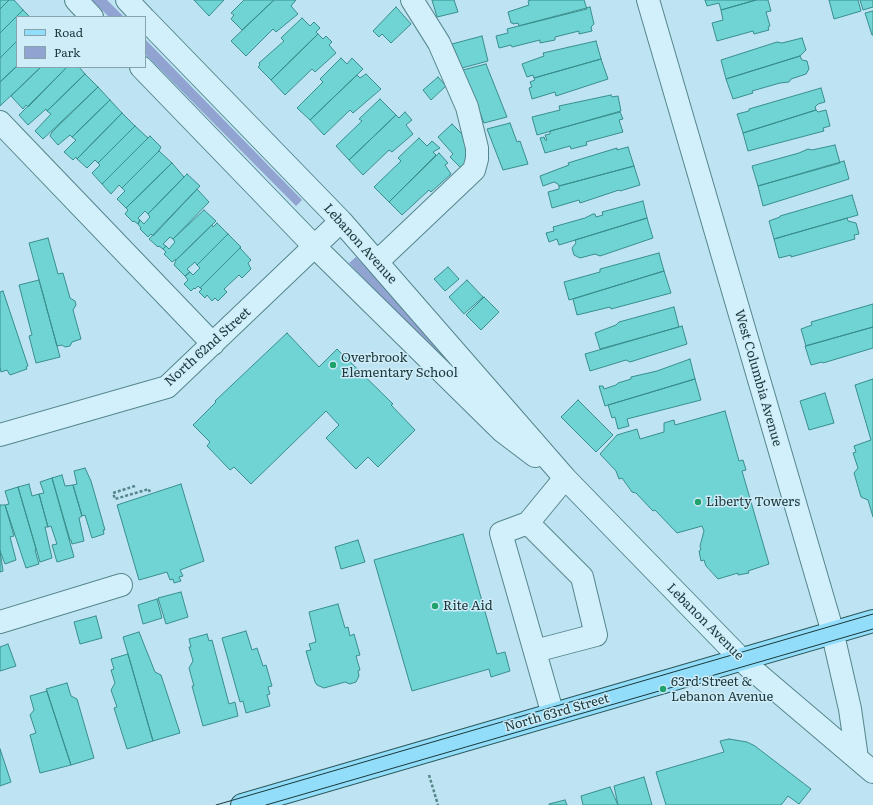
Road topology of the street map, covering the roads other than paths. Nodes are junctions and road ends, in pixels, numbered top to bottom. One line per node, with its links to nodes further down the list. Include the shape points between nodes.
1 (76, 0): 5 (street)
2 (127, 0): 6 (street, Lebanon Avenue)
3 (412, 0): 12 (street, via 438,42 467,107 477,148 477,159 474,170)
4 (648, 0): 20 (street, West Columbia Avenue)
5 (91, 16)
6 (142, 16)
7 (146, 20): 10 (street, Lebanon Avenue)
8 (142, 68): 11 (street, Lebanon Avenue)
9 (0, 122): 13 (street)
10 (341, 221): 11 (street, North 62nd Street); 12 (street, Lebanon Avenue)
11 (315, 247): 13 (street, North 62nd Street); 15 (street, Lebanon Avenue, via 502,431)
12 (377, 262): 15 (street, Lebanon Avenue)
13 (214, 344): 14 (street, North 62nd Street, via 167,387)
14 (0, 435)
15 (565, 478): 16 (street); 22 (street, Lebanon Avenue)
16 (528, 523): 21 (street, via 501,533); 21 (street, via 582,577 596,635)
17 (121, 585): 19 (street)
18 (873, 621): 20 (main road, North 63rd Street)
19 (0, 622)
20 (832, 633): 22 (main road, North 63rd Street); 24 (street, West Columbia Avenue, via 850,709)
21 (535, 651): 23 (street)
22 (742, 659): 23 (main road, North 63rd Street); 24 (street, Lebanon Avenue)
23 (553, 714): 26 (main road, North 63rd Street)
24 (857, 758): 25 (street, Lebanon Avenue)
25 (873, 772)
26 (242, 805)

